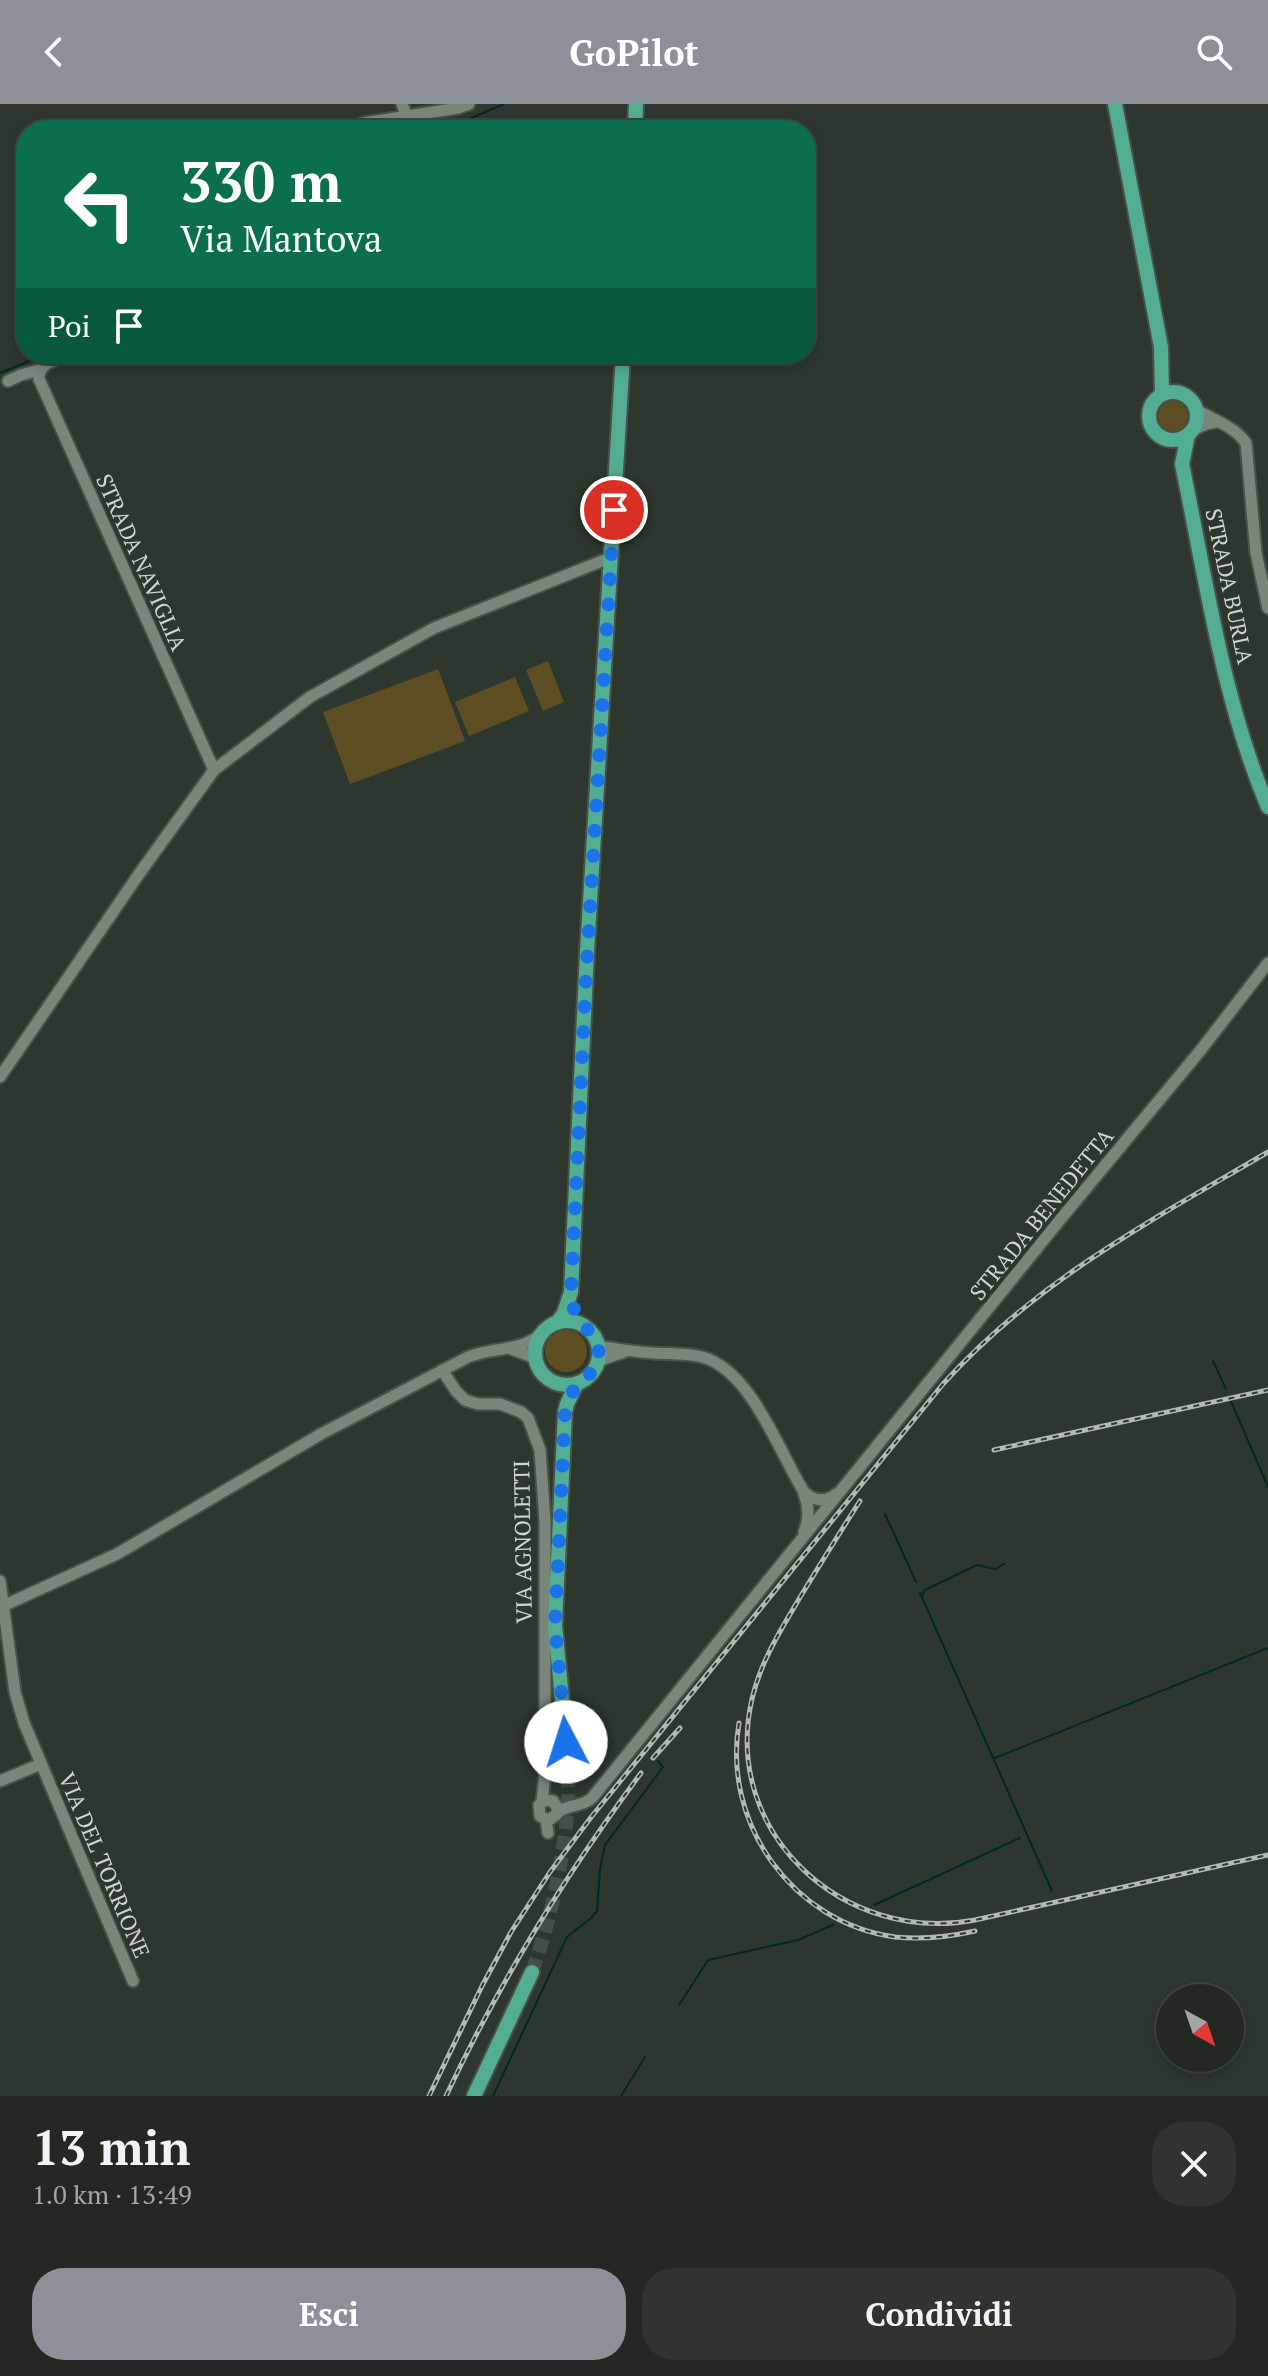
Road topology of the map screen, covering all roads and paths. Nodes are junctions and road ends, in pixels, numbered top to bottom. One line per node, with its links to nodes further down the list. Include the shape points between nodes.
1 (402, 104): 4 (street)
2 (469, 104): 4 (street)
3 (1115, 104): 8 (main road, STRADA BURLA)
4 (407, 117): 5 (street)
5 (386, 120)
6 (48, 364): 9 (street)
7 (622, 364): 18 (main road)
8 (1163, 367): 11 (main road, STRADA BURLA); 12 (main road, STRADA BURLA)
9 (39, 370): 10 (street); 20 (street, STRADA NAVIGLIA)
10 (8, 381)
11 (1182, 393): 12 (main road); 13 (main road, STRADA BURLA)
12 (1162, 394): 16 (main road, STRADA BURLA, via 1149,419 1155,432)
13 (1197, 410): 14 (street); 15 (main road, STRADA BURLA)
14 (1217, 422): 15 (street); 19 (street, via 1234,429 1246,443 1256,553)
15 (1191, 432): 16 (main road); 17 (main road, STRADA BURLA)
16 (1167, 439): 17 (main road, STRADA BURLA)
17 (1182, 464): 21 (main road, STRADA BURLA, via 1222,659)
18 (612, 557): 20 (street, via 434,628 310,697); 24 (main road)
19 (1268, 608)
20 (214, 770): 23 (street)
21 (1268, 807)
22 (1268, 963): 35 (street, STRADA BENEDETTA)
23 (0, 1077)
24 (571, 1292): 25 (main road); 26 (main road)
25 (557, 1323): 26 (main road); 27 (main road)
26 (583, 1325): 29 (main road, via 595,1337)
27 (542, 1333): 28 (street); 30 (main road)
28 (511, 1349): 30 (street); 31 (street, via 484,1351)
29 (598, 1353): 33 (main road, via 591,1373); 36 (street, via 692,1355 722,1366 749,1395)
30 (536, 1358): 32 (main road)
31 (442, 1370): 40 (street, via 117,1554); 44 (street, VIA AGNOLETTI, via 465,1400 521,1412 540,1450)
32 (553, 1382): 33 (main road); 34 (main road)
33 (577, 1383): 34 (main road)
34 (565, 1412): 41 (main road, via 555,1625)
35 (843, 1489): 37 (street, STRADA BENEDETTA); 38 (street, STRADA BENEDETTA)
36 (804, 1492): 37 (street); 38 (street)
37 (819, 1501): 38 (street, via 821,1511)
38 (811, 1518): 44 (street, STRADA BENEDETTA, via 798,1543 592,1798 580,1806)
39 (0, 1581): 40 (street, VIA DEL TORRIONE)
40 (5, 1605): 42 (street, VIA DEL TORRIONE, via 15,1692)
41 (566, 1742)
42 (41, 1764): 43 (street, VIA DEL TORRIONE); 46 (street, VIA DEL TORRIONE)
43 (0, 1781)
44 (550, 1810)
45 (532, 1972): 47 (main road)
46 (133, 1981)
47 (474, 2096)

